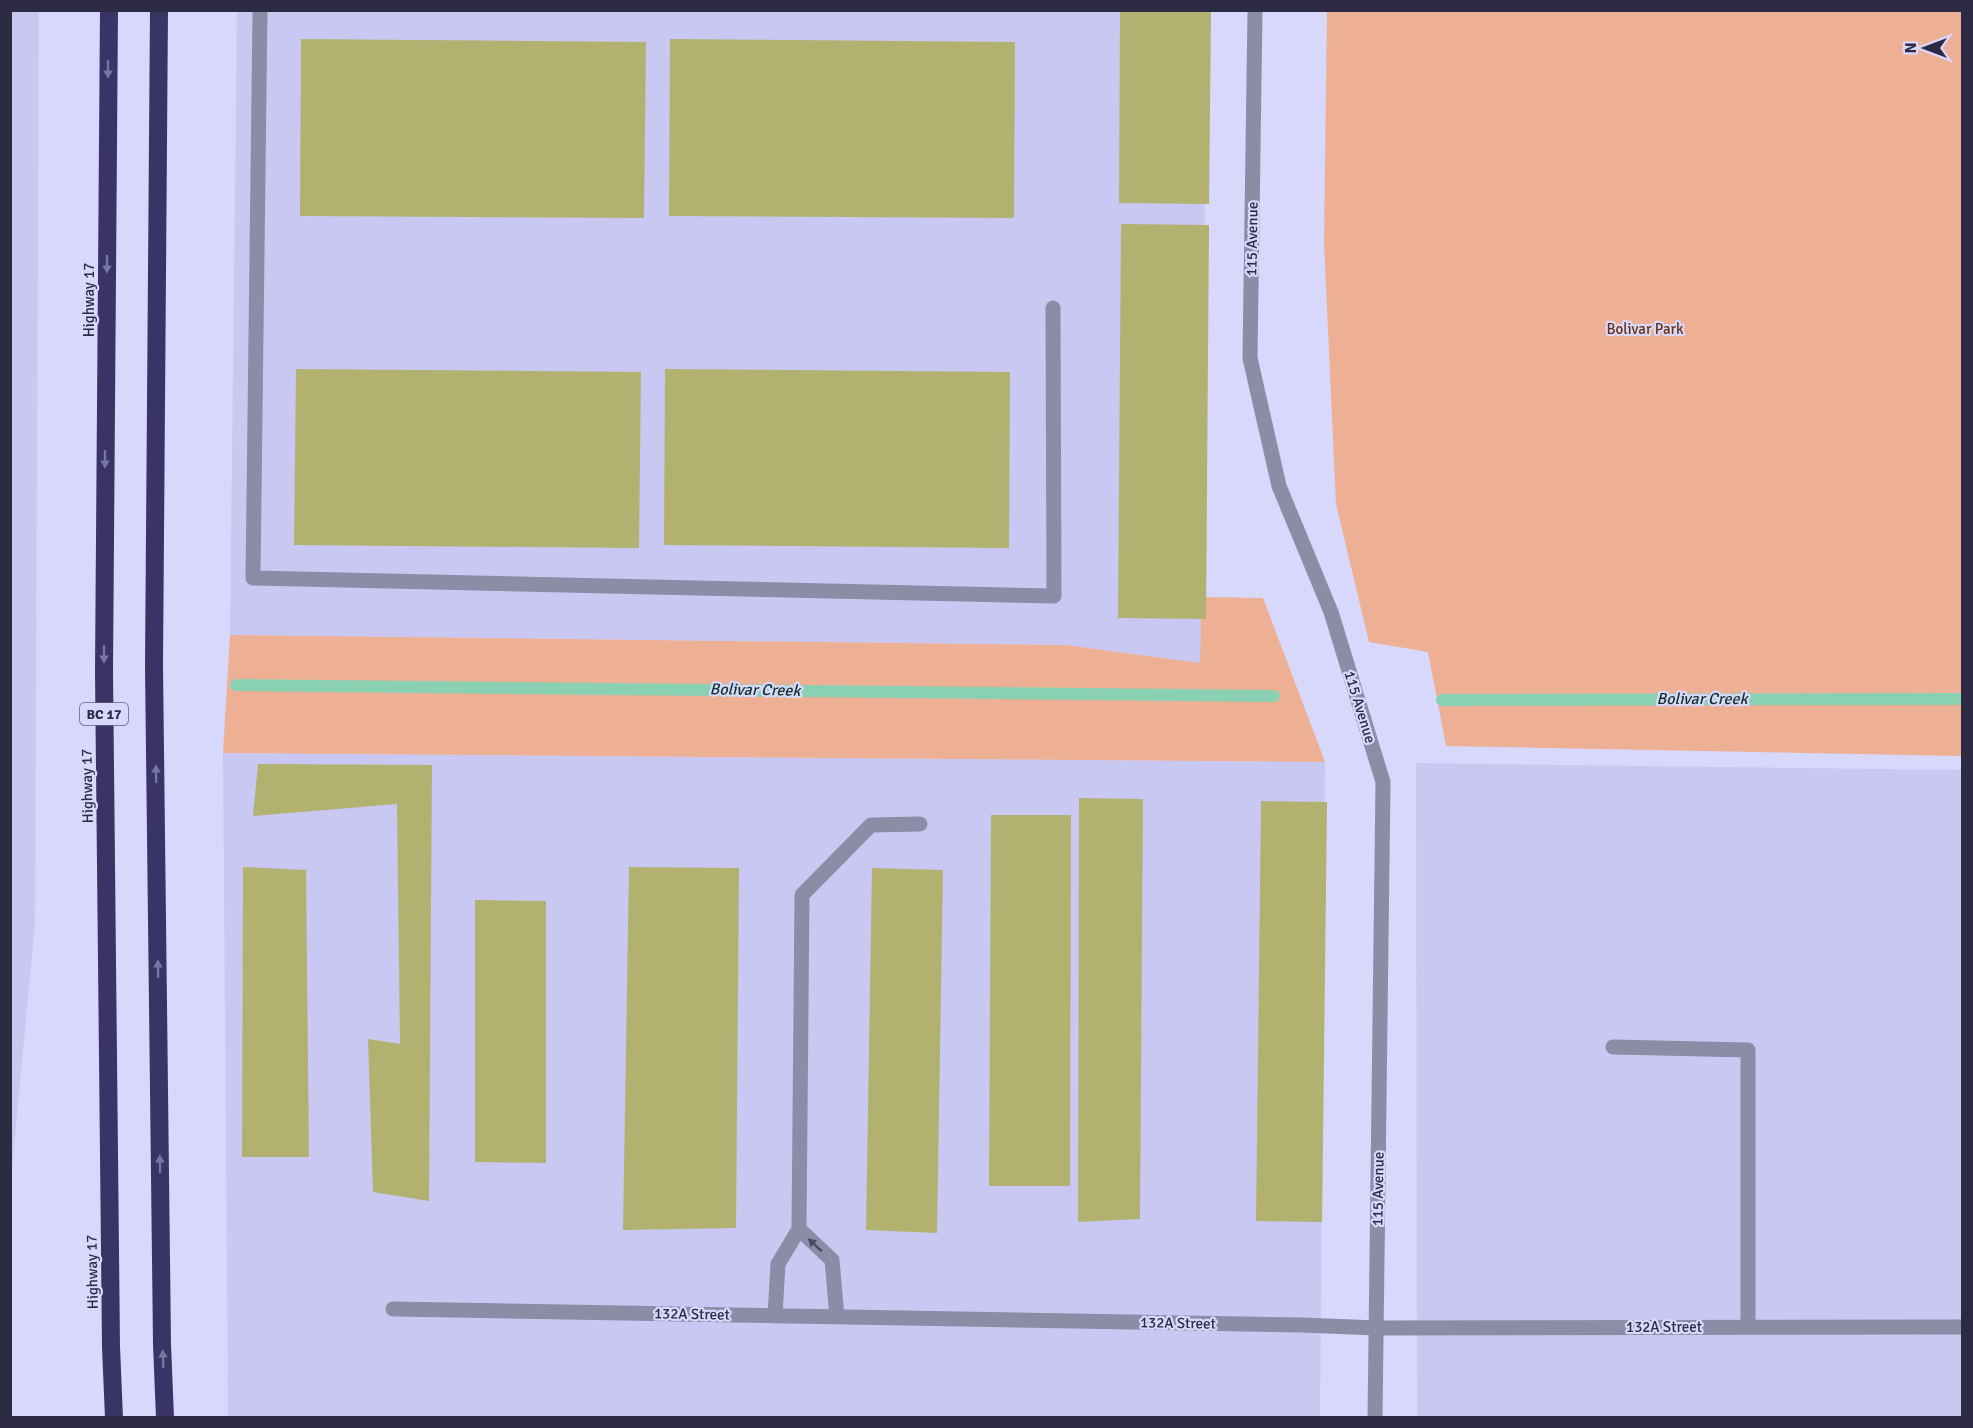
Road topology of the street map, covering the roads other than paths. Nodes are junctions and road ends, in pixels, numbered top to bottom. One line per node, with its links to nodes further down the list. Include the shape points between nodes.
1 (109, 10): 15 (highway, Highway 17 / BC 17, one-way to 15, via 104,671)
2 (159, 10): 16 (highway, one-way to 2, via 154,666)
3 (260, 10): 5 (street, via 253,578 1054,596)
4 (1255, 10): 14 (street, 115 Avenue, via 1250,358 1279,486 1331,612 1383,782)
5 (1053, 308)
6 (920, 824): 8 (street, via 871,825 802,895)
7 (1613, 1047): 12 (street, via 1748,1050)
8 (799, 1229): 10 (street, via 778,1264); 11 (street, one-way to 8, via 832,1260)
9 (393, 1309): 10 (street, 132A Street)
10 (775, 1316): 11 (street, 132A Street)
11 (837, 1317): 14 (street, 132A Street)
12 (1748, 1326): 13 (street, 132A Street); 14 (street, 132A Street)
13 (1962, 1326)
14 (1377, 1328): 17 (street, 115 Avenue)
15 (114, 1418)
16 (165, 1418)
17 (1375, 1418)

